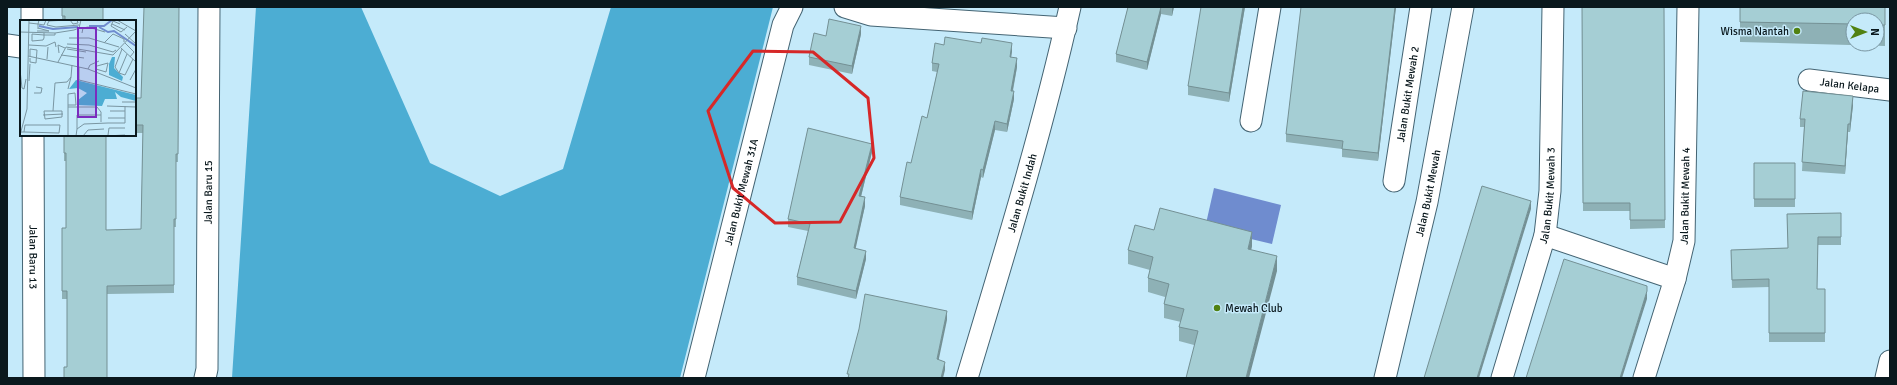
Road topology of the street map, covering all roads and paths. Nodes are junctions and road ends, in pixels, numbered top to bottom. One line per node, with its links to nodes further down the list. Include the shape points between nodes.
1 (32, 7): 11 (street)
2 (209, 7): 24 (street, Jalan Baru 15)
3 (792, 7): 25 (street, Jalan Bukit Mewah 31A, via 781,32)
4 (845, 7): 12 (street, via 871,15)
5 (1070, 7): 12 (street, Jalan Bukit Indah)
6 (1270, 7): 17 (street)
7 (1421, 7): 19 (street, Jalan Bukit Mewah 2)
8 (1463, 7): 27 (street, Jalan Bukit Mewah, via 1427,202)
9 (1553, 7): 20 (street, Jalan Bukit Mewah 3, via 1550,192)
10 (1688, 7): 21 (street, Jalan Bukit Mewah 4, via 1686,219)
11 (32, 20)
12 (1066, 28): 26 (street, Jalan Bukit Indah, via 1016,217)
13 (7, 45): 14 (street)
14 (20, 47)
15 (1808, 80): 16 (street, Jalan Kelapa)
16 (1890, 90)
17 (1251, 121)
18 (33, 136): 23 (street, Jalan Baru 13)
19 (1394, 181)
20 (1545, 235): 21 (street); 28 (street, Jalan Bukit Mewah 3)
21 (1675, 279): 29 (street, Jalan Bukit Mewah 4)
22 (1890, 361): 30 (street)
23 (34, 378)
24 (205, 378)
25 (694, 378)
26 (967, 378)
27 (1385, 378)
28 (1502, 378)
29 (1644, 378)
30 (1886, 378)

